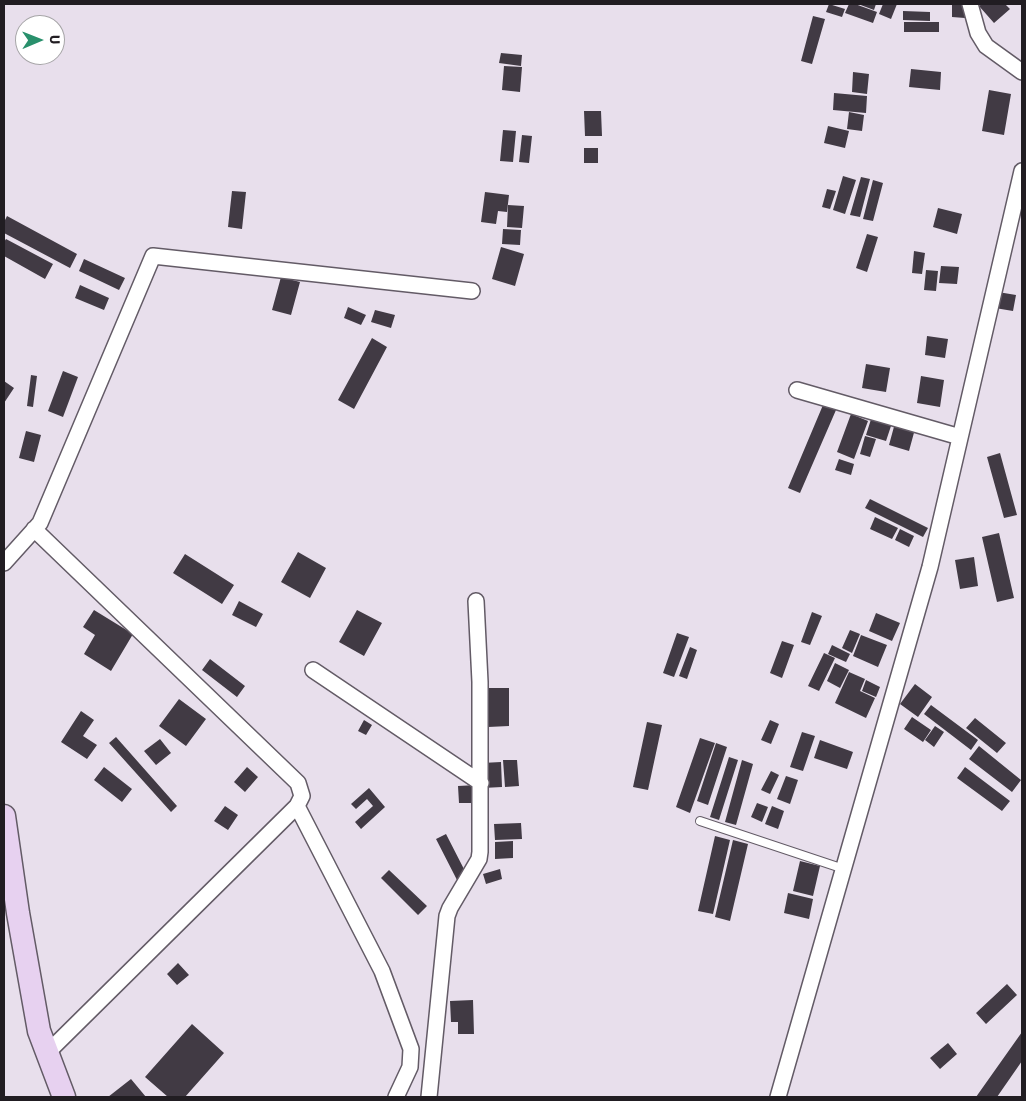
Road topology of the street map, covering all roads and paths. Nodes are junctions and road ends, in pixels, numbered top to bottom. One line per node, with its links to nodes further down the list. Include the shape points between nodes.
1 (970, 4): 2 (street, via 978,33 986,46)
2 (1022, 72)
3 (1022, 171): 6 (street)
4 (472, 291): 7 (street, via 153,256 40,523)
5 (797, 390): 6 (street)
6 (960, 436): 15 (street, via 930,567)
7 (34, 529): 8 (street); 12 (street, via 298,783 302,796)
8 (4, 563)
9 (476, 601): 11 (street)
10 (313, 670): 11 (street)
11 (480, 783): 19 (street, via 479,859 447,916)
12 (297, 806): 16 (street); 18 (street, via 382,971 410,1049 410,1067)
13 (4, 816): 16 (street, via 18,913)
14 (700, 821): 15 (lane)
15 (844, 870): 20 (street)
16 (46, 1054): 17 (street)
17 (64, 1097)
18 (396, 1097)
19 (429, 1097)
20 (778, 1097)

